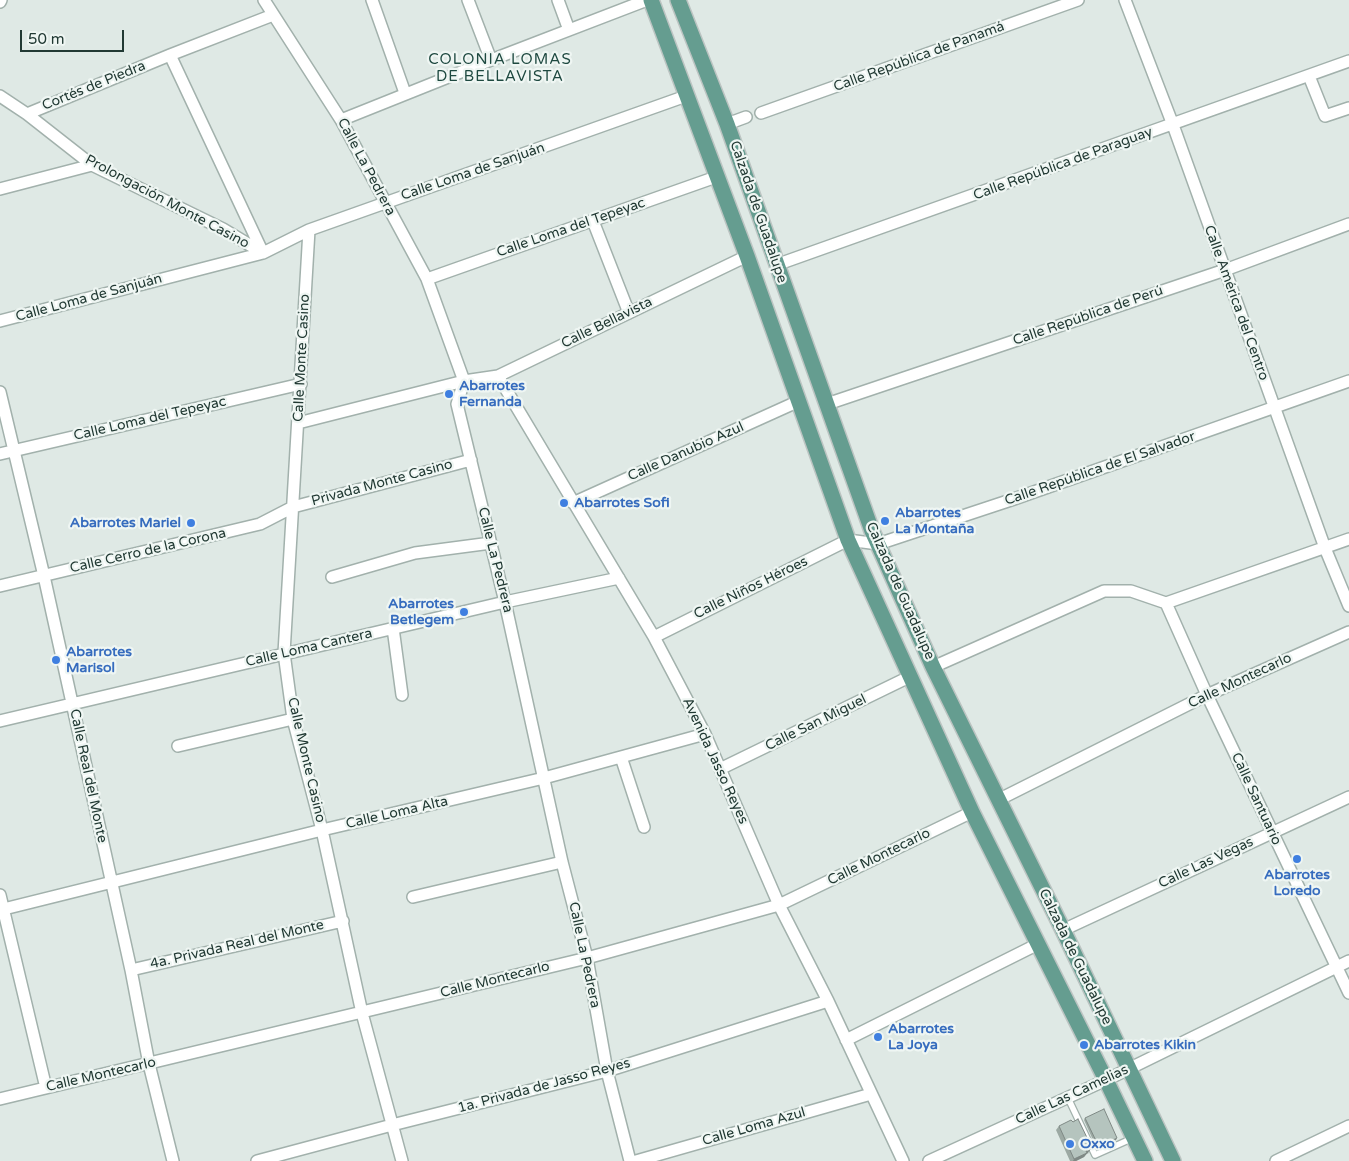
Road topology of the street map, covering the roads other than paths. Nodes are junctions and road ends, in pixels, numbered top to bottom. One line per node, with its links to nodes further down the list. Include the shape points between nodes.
1 (264, 0): 10 (street, Calle La Pedrera)
2 (372, 0): 16 (street)
3 (468, 0): 13 (street)
4 (558, 0): 11 (street)
5 (647, 0): 11 (street)
6 (651, 0): 18 (main road, Calzada de Guadalupe)
7 (678, 0): 24 (main road, Calzada de Guadalupe)
8 (1078, 0): 20 (street, Calle República de Panamá)
9 (1125, 0): 25 (street, Calle América del Centro)
10 (273, 15): 12 (street, Cortés de Piedra); 23 (street, Calle La Pedrera)
11 (569, 30): 13 (street)
12 (170, 55): 21 (street, Cortés de Piedra); 33 (street)
13 (490, 60): 16 (street)
14 (1349, 61): 15 (street, Calle República de Paraguay)
15 (1309, 76): 19 (street, via 1325,116); 25 (street, Calle República de Paraguay)
16 (405, 93): 23 (street)
17 (0, 96): 21 (street, Prolongación Monte Casino)
18 (686, 96): 27 (main road, Calzada de Guadalupe); 29 (street, Calle Loma de Sanjuán)
19 (1349, 108)
20 (761, 113)
21 (27, 114): 26 (street, Prolongación Monte Casino)
22 (746, 117): 24 (street)
23 (341, 120): 29 (street, Calle La Pedrera)
24 (727, 124): 35 (main road, Calzada de Guadalupe)
25 (1173, 125): 35 (street, Calle República de Paraguay); 36 (street, Calle América del Centro)
26 (92, 165): 28 (street); 33 (street, Prolongación Monte Casino, via 223,229)
27 (716, 177): 30 (street, Calle Loma del Tepeyac); 34 (main road, Calzada de Guadalupe)
28 (0, 188)
29 (385, 203): 32 (street, Calle Loma de Sanjuán); 37 (street, Calle La Pedrera)
30 (593, 220): 37 (street, Calle Loma del Tepeyac); 38 (street)
31 (1349, 224): 36 (street, Calle República de Perú)
32 (309, 230): 33 (street, Calle Loma de Sanjuán); 43 (street, Calle Monte Casino)
33 (263, 253): 39 (street, Calle Loma de Sanjuán)
34 (747, 256): 38 (street, Calle Bellavista); 45 (main road, Calzada de Guadalupe)
35 (776, 265): 46 (main road, Calzada de Guadalupe)
36 (1225, 270): 46 (street, Calle República de Perú); 47 (street, Calle América del Centro)
37 (427, 279): 41 (street, Calle La Pedrera)
38 (629, 312): 40 (street, Calle Bellavista)
39 (0, 321)
40 (498, 376): 41 (street, Calle Bellavista); 52 (street, Avenida Jasso Reyes)
41 (464, 381): 48 (street); 51 (street, Calle La Pedrera, via 457,404)
42 (1349, 381): 47 (street, Calle República de El Salvador)
43 (301, 384): 48 (street, Calle Monte Casino); 49 (street, Calle Loma del Tepeyac)
44 (0, 392): 49 (street, Calle Real del Monte)
45 (799, 401): 52 (street, Calle Danubio Azul); 55 (main road, Calzada de Guadalupe)
46 (826, 404): 57 (main road, Calzada de Guadalupe)
47 (1274, 408): 57 (street, Calle República de El Salvador); 58 (street, Calle América del Centro)
48 (298, 423): 53 (street, Calle Monte Casino)
49 (15, 451): 50 (street, Calle Loma del Tepeyac); 59 (street, Calle Real del Monte)
50 (0, 454)
51 (471, 460): 53 (street, Privada Monte Casino); 56 (street, Calle La Pedrera)
52 (573, 503): 61 (street, Avenida Jasso Reyes)
53 (293, 507): 59 (street, Calle Cerro de la Corona, via 260,524); 69 (street, Calle Monte Casino)
54 (1349, 539): 58 (street)
55 (848, 540): 57 (street, Calle República de El Salvador); 68 (street, Calle Niños Héroes); 71 (main road, Calzada de Guadalupe)
56 (490, 543): 60 (street, via 415,553); 63 (street, Calle La Pedrera)
57 (878, 544): 70 (main road, Calzada de Guadalupe)
58 (1325, 548): 64 (street); 65 (street, Calle América del Centro)
59 (44, 576): 62 (street, Calle Cerro de la Corona); 74 (street, Calle Real del Monte)
60 (332, 577)
61 (619, 578): 63 (street, Calle Loma Cantera); 68 (street, Avenida Jasso Reyes)
62 (0, 586)
63 (505, 602): 66 (street, Calle Loma Cantera); 81 (street, Calle La Pedrera)
64 (1166, 603): 70 (street, via 1131,591 1104,592); 73 (street, Calle Santuario)
65 (1349, 606)
66 (393, 628): 69 (street, Calle Loma Cantera); 72 (street)
67 (1349, 632): 73 (street, Calle Montecarlo)
68 (654, 636): 77 (street, Avenida Jasso Reyes)
69 (284, 653): 74 (street, Calle Loma Cantera); 75 (street, Calle Monte Casino)
70 (933, 667): 83 (main road, Calzada de Guadalupe)
71 (910, 677): 80 (street, Calle San Miguel); 84 (main road, Calzada de Guadalupe)
72 (402, 695)
73 (1207, 695): 83 (street, Calle Montecarlo); 87 (street, Calle Santuario)
74 (72, 703): 76 (street, Calle Loma Cantera); 89 (street, Calle Real del Monte)
75 (293, 719): 78 (street); 86 (street, Calle Monte Casino)
76 (0, 721)
77 (706, 734): 79 (street, Calle Loma Alta); 80 (street, Avenida Jasso Reyes)
78 (178, 746)
79 (621, 757): 81 (street, Calle Loma Alta); 85 (street)
80 (722, 768): 92 (street, Avenida Jasso Reyes)
81 (544, 778): 86 (street, Calle Loma Alta); 88 (street, Calle La Pedrera)
82 (1349, 797): 87 (street, Calle Las Vegas)
83 (998, 800): 95 (main road, Calzada de Guadalupe)
84 (972, 812): 92 (street, Calle Montecarlo); 96 (main road, Calzada de Guadalupe)
85 (644, 827)
86 (322, 830): 89 (street, Calle Loma Alta); 94 (street, Calle Monte Casino)
87 (1272, 832): 95 (street, Calle Las Vegas); 99 (street, Calle Santuario)
88 (562, 862): 91 (street); 97 (street, Calle La Pedrera)
89 (110, 882): 93 (street, Calle Loma Alta); 100 (street, Calle Real del Monte)
90 (0, 895): 93 (street)
91 (413, 897)
92 (779, 905): 97 (street, Calle Montecarlo); 102 (street, Avenida Jasso Reyes)
93 (2, 910): 109 (street)
94 (342, 921): 100 (street, 4a. Privada Real del Monte); 103 (street, Calle Monte Casino)
95 (1063, 930): 106 (main road, Calzada de Guadalupe)
96 (1038, 944): 104 (street); 108 (main road, Calzada de Guadalupe)
97 (587, 958): 103 (street, Calle Montecarlo); 107 (street, Calle La Pedrera)
98 (1349, 961): 99 (street, Calle Las Camelias)
99 (1336, 967): 101 (street, Calle Santuario); 106 (street, Calle Las Camelias)
100 (131, 970): 105 (street, Calle Real del Monte)
101 (1349, 993)
102 (828, 1001): 104 (street, Avenida Jasso Reyes); 107 (street, 1a. Privada de Jasso Reyes)
103 (362, 1013): 105 (street, Calle Montecarlo); 113 (street, Calle Monte Casino)
104 (846, 1040): 110 (street, Avenida Jasso Reyes)
105 (149, 1064): 109 (street, Calle Montecarlo); 116 (street, Calle Real del Monte)
106 (1129, 1068): 108 (street, Calle Las Camelias); 124 (main road, Calzada de Guadalupe)
107 (607, 1071): 113 (street, 1a. Privada de Jasso Reyes); 119 (street, Calle La Pedrera)
108 (1106, 1080): 111 (street, Calle Las Camelias); 115 (main road, Calzada de Guadalupe)
109 (46, 1088): 112 (street, Calle Montecarlo)
110 (871, 1094): 120 (street, Calle Loma Azul); 121 (street, Avenida Jasso Reyes)
111 (1068, 1098): 115 (lane, via 1095,1155); 122 (street, Calle Las Camelias)
112 (0, 1099)
113 (392, 1125): 117 (street, 1a. Privada de Jasso Reyes); 118 (street, Calle Monte Casino)
114 (1349, 1126): 125 (street)
115 (1134, 1138): 123 (main road, Calzada de Guadalupe)
116 (173, 1161)
117 (257, 1161)
118 (402, 1161)
119 (630, 1161)
120 (636, 1161)
121 (903, 1161)
122 (929, 1161)
123 (1144, 1161)
124 (1173, 1161)
125 (1276, 1161)

